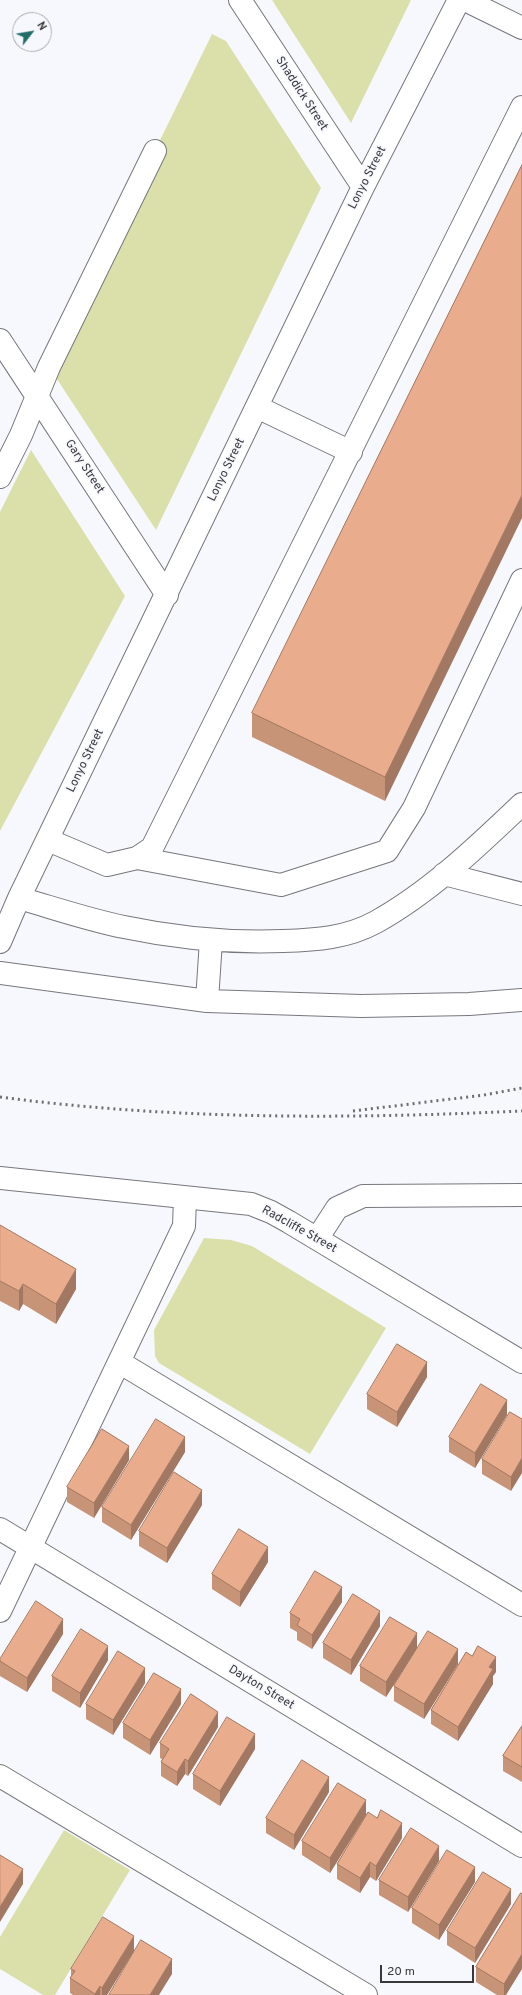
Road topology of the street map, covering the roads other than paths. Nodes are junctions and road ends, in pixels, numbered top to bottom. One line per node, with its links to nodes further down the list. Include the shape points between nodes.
1 (240, 0): 7 (street, Shaddick Street)
2 (459, 0): 7 (street, Lonyo Street)
3 (465, 0): 4 (street)
4 (522, 28)
5 (522, 107): 11 (street)
6 (155, 151): 9 (street)
7 (363, 187): 10 (street, Lonyo Street)
8 (0, 340): 9 (street, Gary Street)
9 (37, 396): 12 (street); 14 (street, Gary Street)
10 (257, 407): 11 (street); 14 (street, Lonyo Street)
11 (350, 452): 17 (street, via 152,848)
12 (0, 477)
13 (522, 580): 17 (street, via 414,808 387,851 282,885)
14 (167, 595): 16 (street, Lonyo Street)
15 (522, 804): 18 (street)
16 (48, 840): 17 (street, via 107,865); 20 (street, Lonyo Street)
17 (137, 858)
18 (444, 874): 19 (street); 22 (street, via 376,922 345,935 316,940)
19 (522, 894)
20 (19, 898): 21 (street, Lonyo Street); 22 (street, via 124,927)
21 (3, 927)
22 (212, 940): 25 (street)
23 (0, 974): 25 (street)
24 (522, 1000): 25 (street, via 469,1004 361,1006)
25 (207, 1001)
26 (0, 1178): 28 (street, Radcliffe Street)
27 (522, 1195): 29 (street, via 363,1196 337,1208)
28 (185, 1198): 29 (street, Radcliffe Street, via 251,1204 271,1212); 30 (street, via 184,1226)
29 (317, 1239): 31 (street, Radcliffe Street)
30 (119, 1362): 33 (street); 34 (street)
31 (522, 1362)
32 (0, 1529): 33 (street, Dayton Street)
33 (30, 1548): 35 (street); 37 (street, Dayton Street)
34 (522, 1605)
35 (0, 1611)
36 (0, 1776): 38 (street)
37 (522, 1846)
38 (366, 1995)

